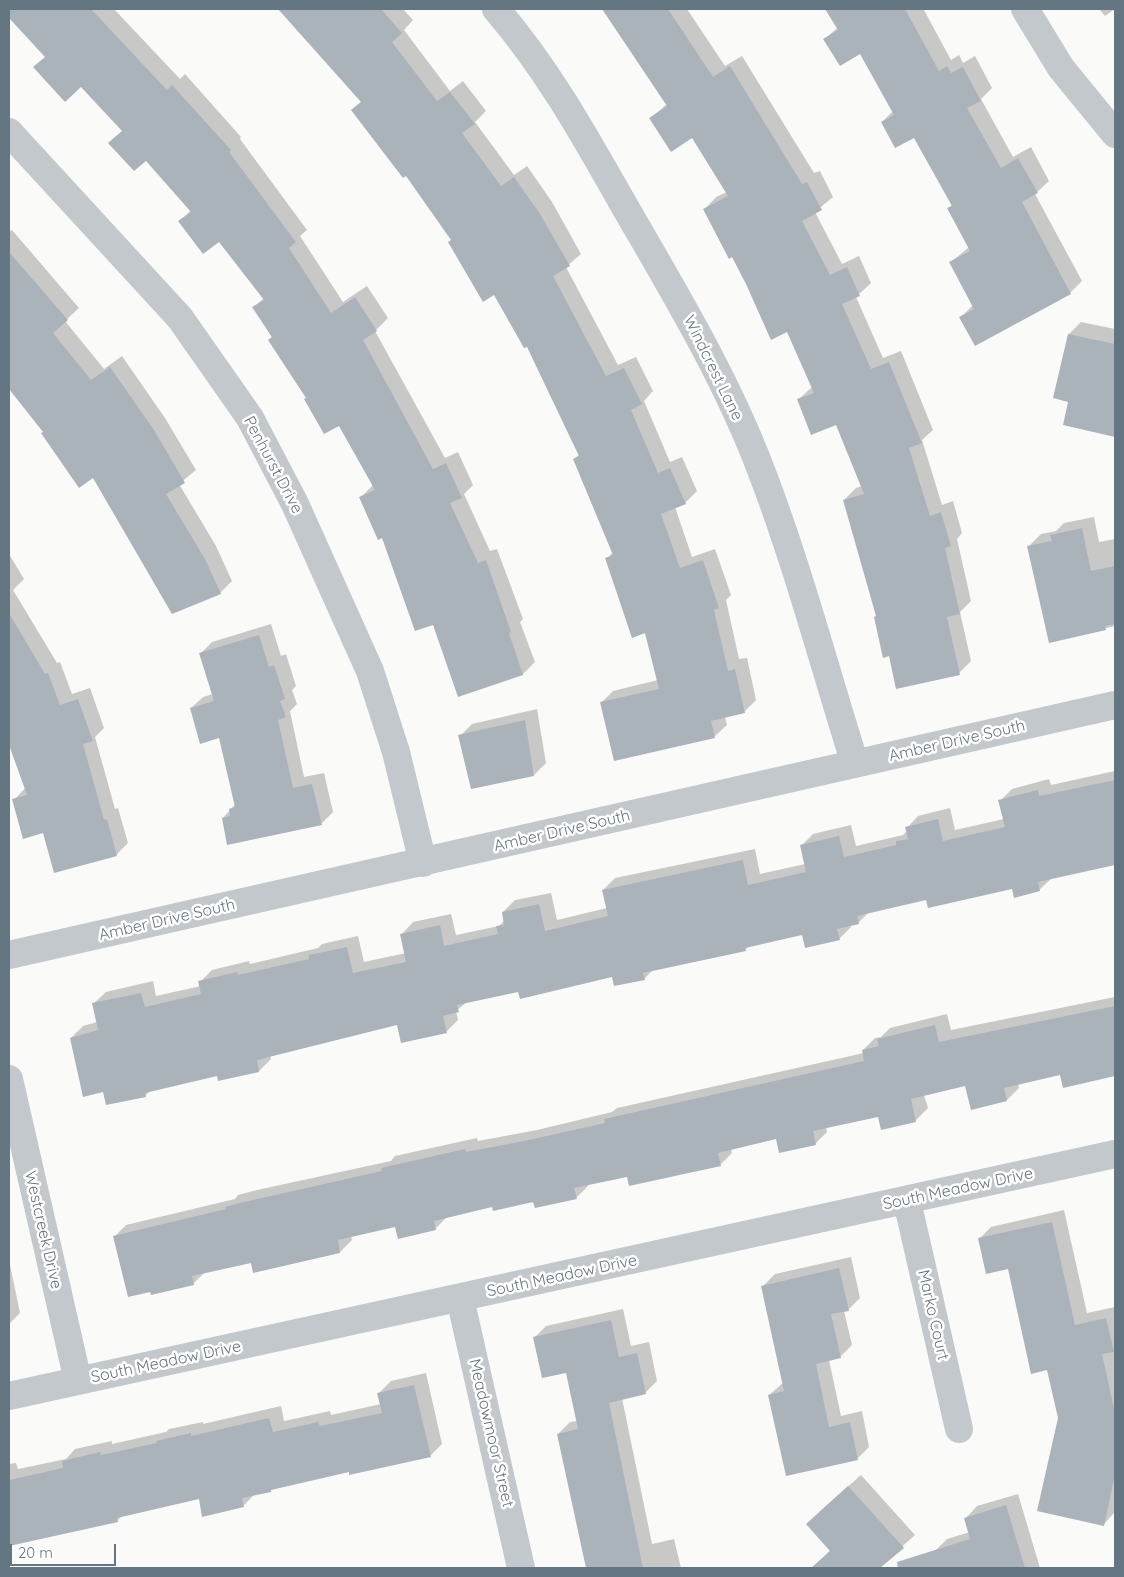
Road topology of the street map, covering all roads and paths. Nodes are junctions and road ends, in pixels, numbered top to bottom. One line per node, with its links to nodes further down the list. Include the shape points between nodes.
1 (496, 9): 6 (street, Windcrest Lane, via 520,37 570,112 708,350 761,468)
2 (1025, 9): 4 (street, via 1061,68)
3 (9, 132): 7 (street, Penhurst Drive, via 180,318 250,418 295,504 370,671 396,752)
4 (1115, 134)
5 (1115, 705): 6 (street, Amber Drive South)
6 (855, 764): 7 (street, Amber Drive South)
7 (423, 863): 8 (street, Amber Drive South)
8 (9, 956)
9 (9, 1079): 13 (street, Westcreek Drive)
10 (1115, 1154): 11 (street, South Meadow Drive)
11 (907, 1201): 12 (street, South Meadow Drive); 15 (street, Marko Court)
12 (460, 1298): 13 (street, South Meadow Drive); 16 (street, Meadowmoor Street)
13 (78, 1381): 14 (street, South Meadow Drive)
14 (9, 1396)
15 (959, 1428)
16 (521, 1568)

